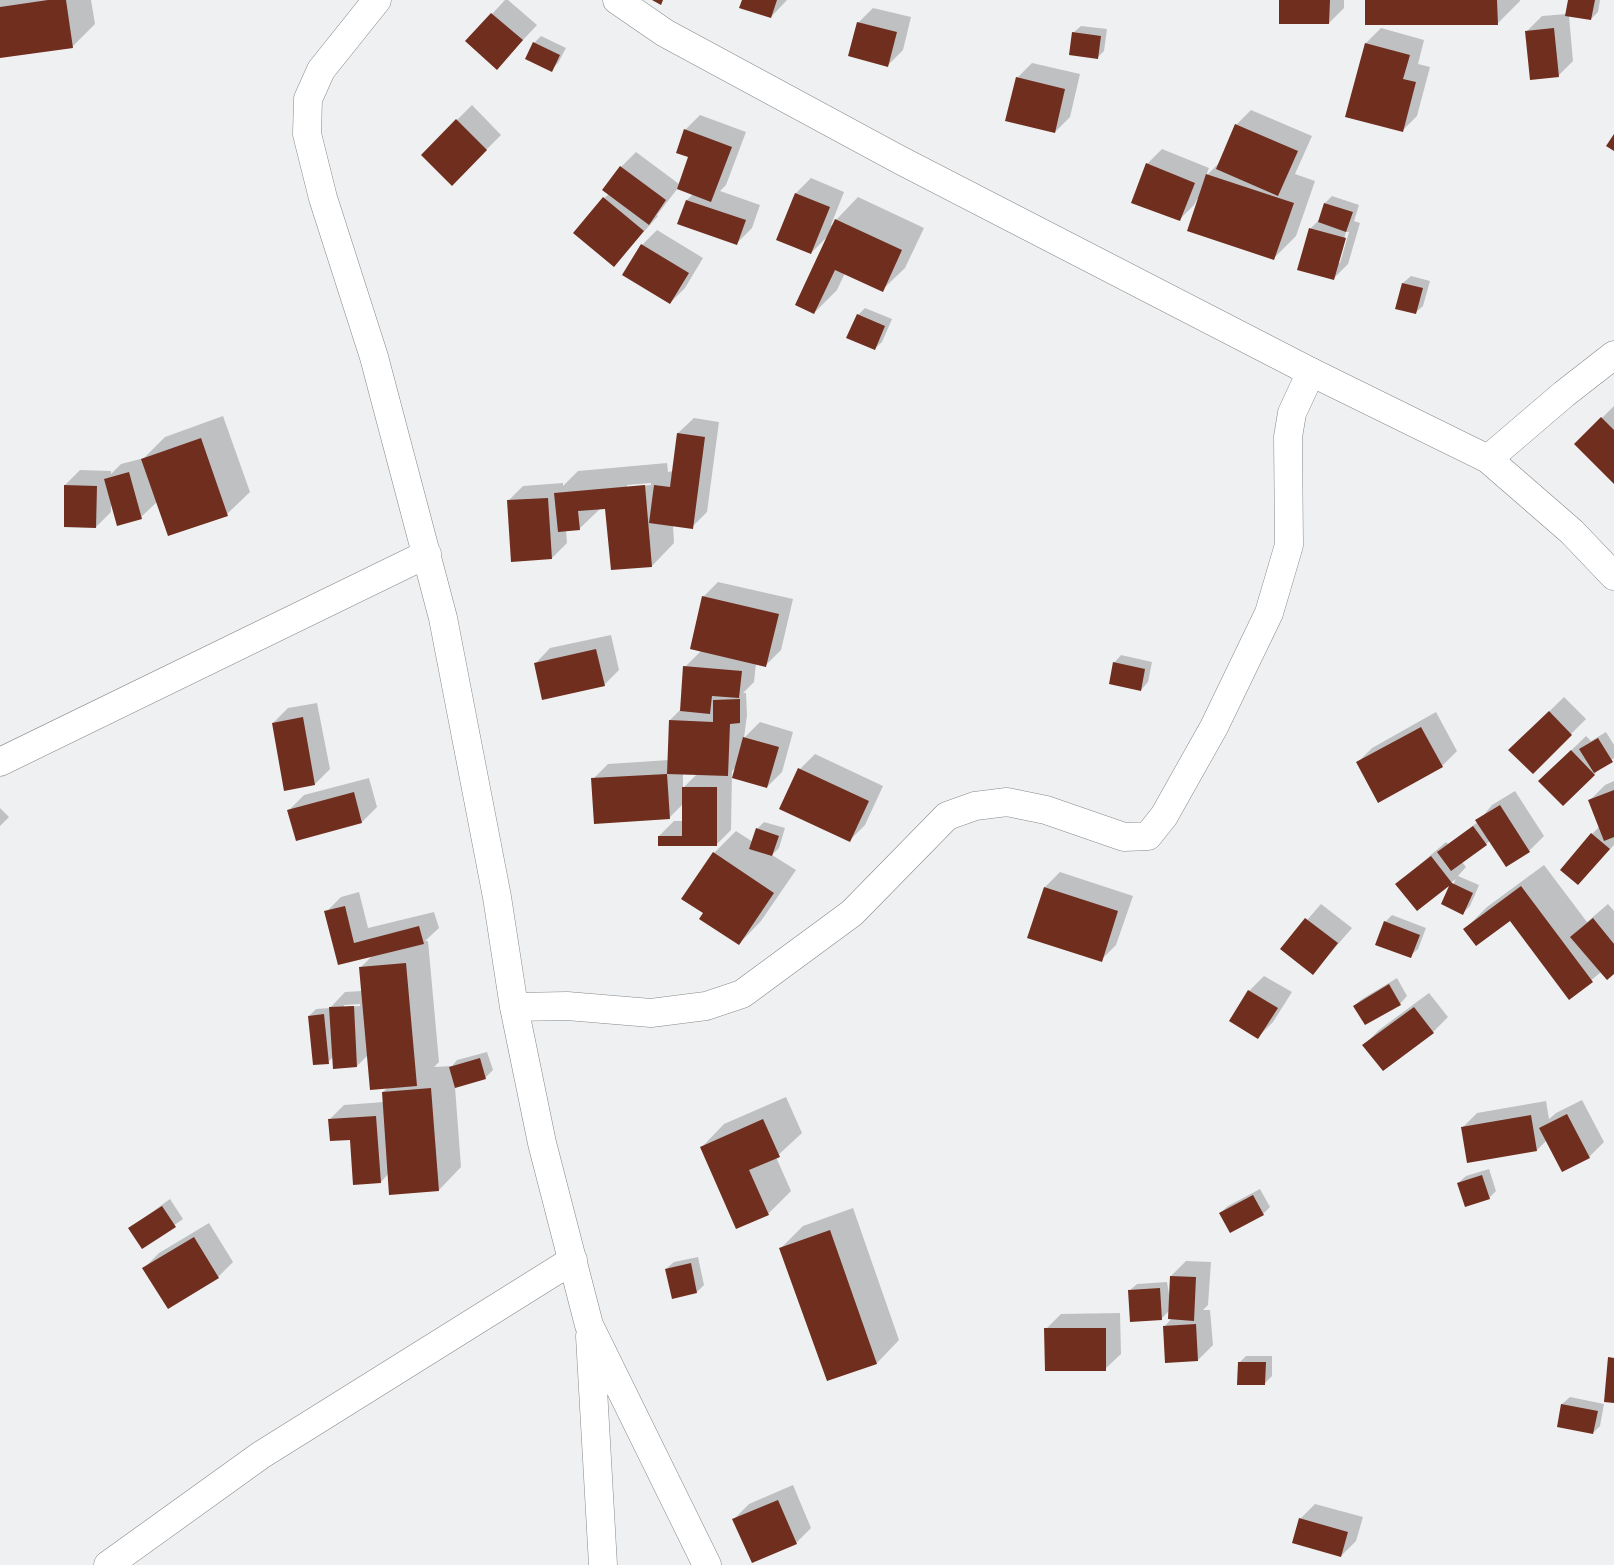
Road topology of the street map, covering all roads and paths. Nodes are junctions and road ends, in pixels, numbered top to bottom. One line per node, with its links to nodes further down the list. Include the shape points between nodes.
1 (377, 0): 6 (street, via 320,70 308,99 307,134 323,198 374,357)
2 (617, 0): 4 (street, via 665,33 900,160)
3 (1614, 355): 5 (street)
4 (1311, 372): 5 (street); 9 (street, via 1292,413 1288,437 1289,545 1269,613 1214,727 1164,816 1148,836 1124,837 1046,810 1007,802 975,806 946,816 852,913 742,994 706,1006 651,1013 567,1006)
5 (1488, 459): 7 (street, via 1572,532)
6 (427, 554): 8 (street); 9 (street, via 443,618 495,888)
7 (1614, 576)
8 (0, 762)
9 (514, 1007): 10 (street, via 542,1143)
10 (573, 1260): 11 (street); 12 (street, via 261,1455)
11 (589, 1325): 13 (street); 14 (street)
12 (108, 1565)
13 (603, 1565)
14 (707, 1565)

